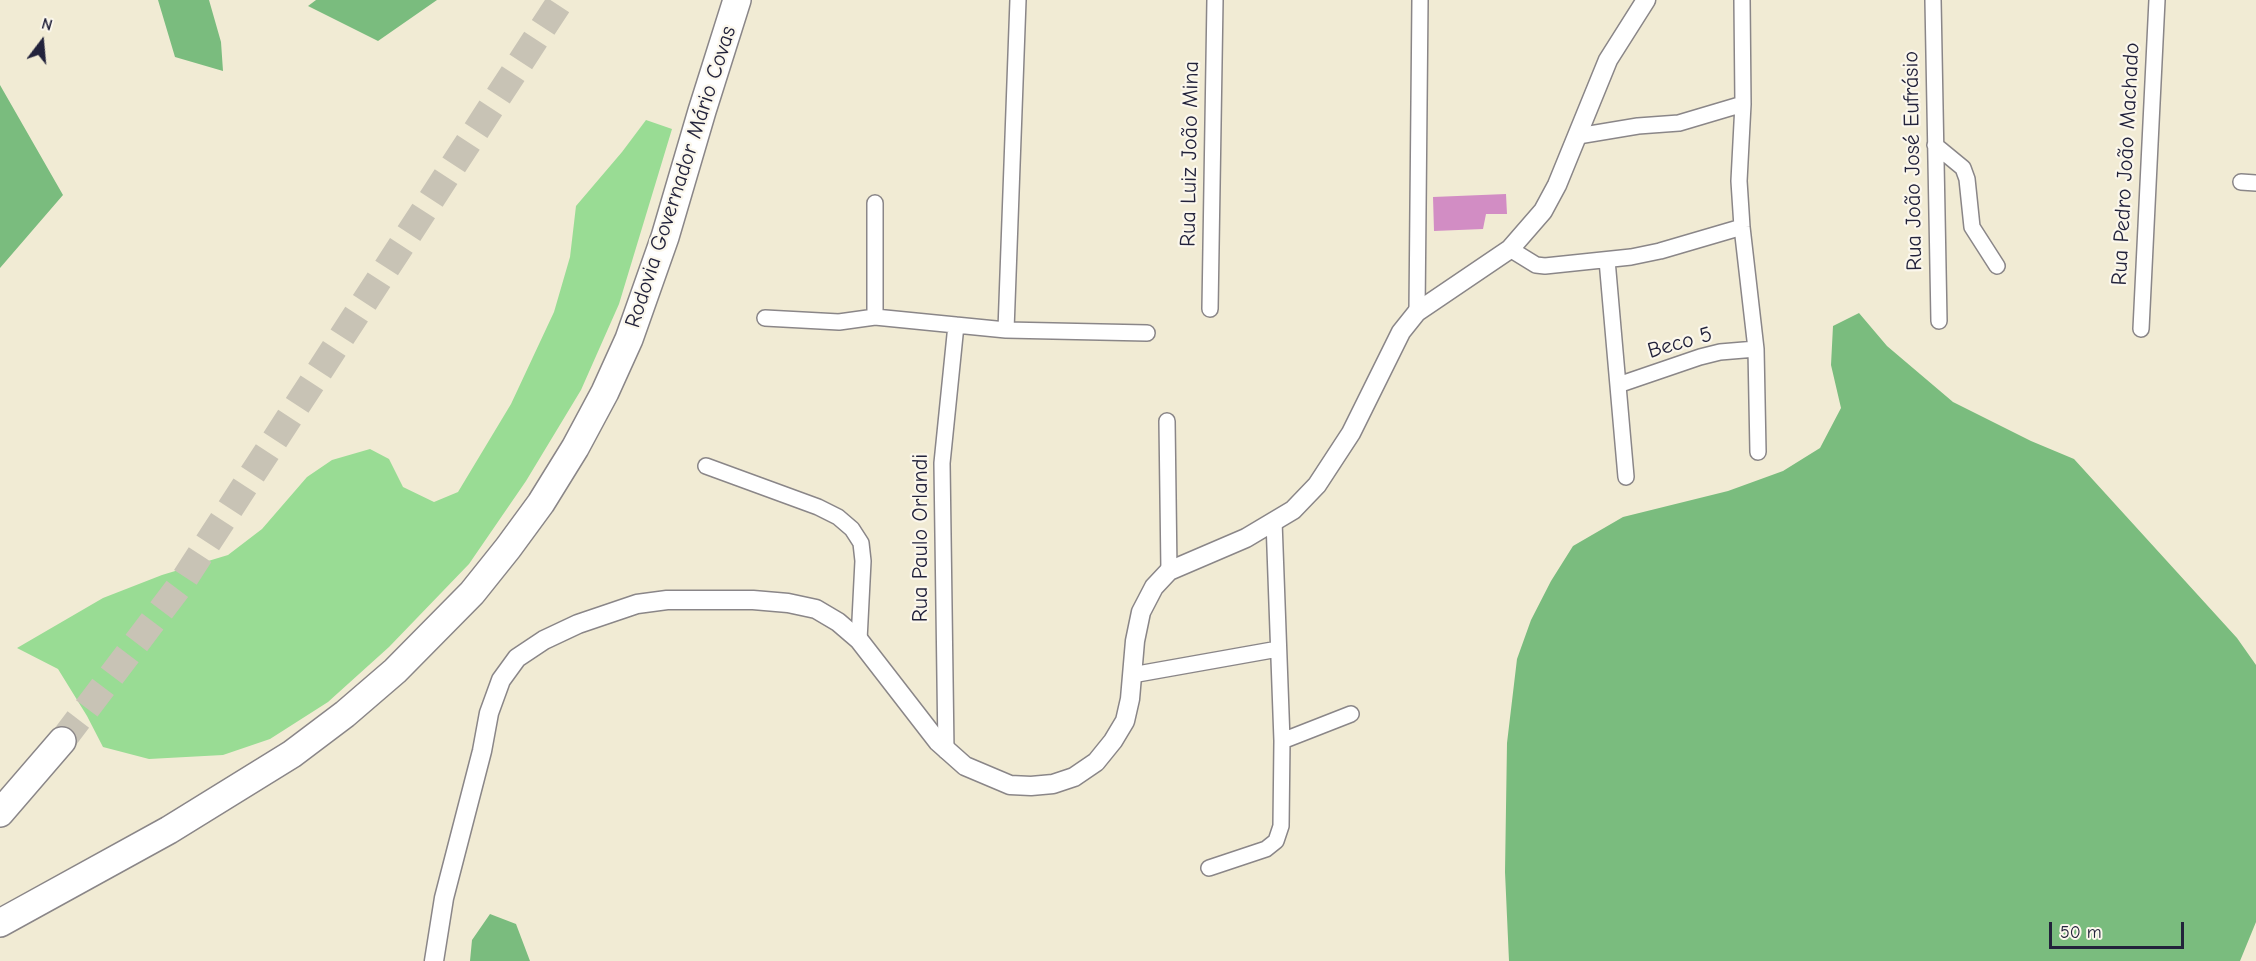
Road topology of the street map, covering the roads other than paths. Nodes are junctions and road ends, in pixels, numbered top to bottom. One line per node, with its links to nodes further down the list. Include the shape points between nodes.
1 (737, 0): 43 (highway, Rodovia Governador Mário Covas, via 665,237 629,339 575,448 542,503 508,548 472,593 395,671 292,754 169,830)
2 (1018, 0): 23 (street)
3 (1215, 0): 17 (street, Rua Luiz João Mina)
4 (1420, 0): 18 (street)
5 (1742, 0): 9 (street)
6 (1933, 0): 11 (street, Rua João José Eufrásio)
7 (2157, 0): 24 (street, Rua Pedro João Machado)
8 (1643, 1): 10 (street, via 1608,60)
9 (1743, 104): 10 (street, via 1679,123); 13 (street, via 1739,181)
10 (1578, 136): 14 (street, via 1543,211)
11 (1935, 145): 16 (street, via 1963,168 1972,227); 21 (street, Rua João José Eufrásio)
12 (875, 203): 19 (street)
13 (1742, 227): 15 (street, via 1660,251); 26 (street)
14 (1509, 249): 15 (street, via 1545,267); 18 (street)
15 (1607, 261): 27 (street)
16 (1997, 266)
17 (1210, 309)
18 (1417, 312): 32 (street, via 1393,347 1336,459 1293,510)
19 (875, 317): 20 (street, via 838,322); 22 (street)
20 (765, 318)
21 (1939, 321)
22 (956, 325): 23 (street); 40 (street, Rua Paulo Orlandi, via 942,463)
23 (1006, 330): 25 (street)
24 (2141, 330)
25 (1147, 333)
26 (1756, 349): 27 (street, Beco 5, via 1700,357); 29 (street)
27 (1618, 386): 31 (street)
28 (1167, 421): 33 (street)
29 (1758, 452)
30 (706, 466): 34 (street, via 818,507 852,529 861,543)
31 (1626, 477)
32 (1274, 521): 33 (street, via 1246,538); 35 (street)
33 (1170, 571): 36 (street, via 1154,587 1141,612)
34 (859, 640): 40 (street); 44 (street, via 816,609 788,603 667,600 637,604 578,624 543,640 517,658 501,680 489,713 444,898)
35 (1278, 649): 36 (street); 39 (street)
36 (1132, 675): 40 (street, via 1125,722 1096,762 1074,777 1053,784 1010,785 965,766)
37 (1351, 714): 39 (street)
38 (62, 741): 41 (highway)
39 (1282, 741): 42 (street, via 1281,826 1276,841 1266,849)
40 (946, 751)
41 (0, 813)
42 (1209, 868)
43 (0, 923)
44 (434, 961)

